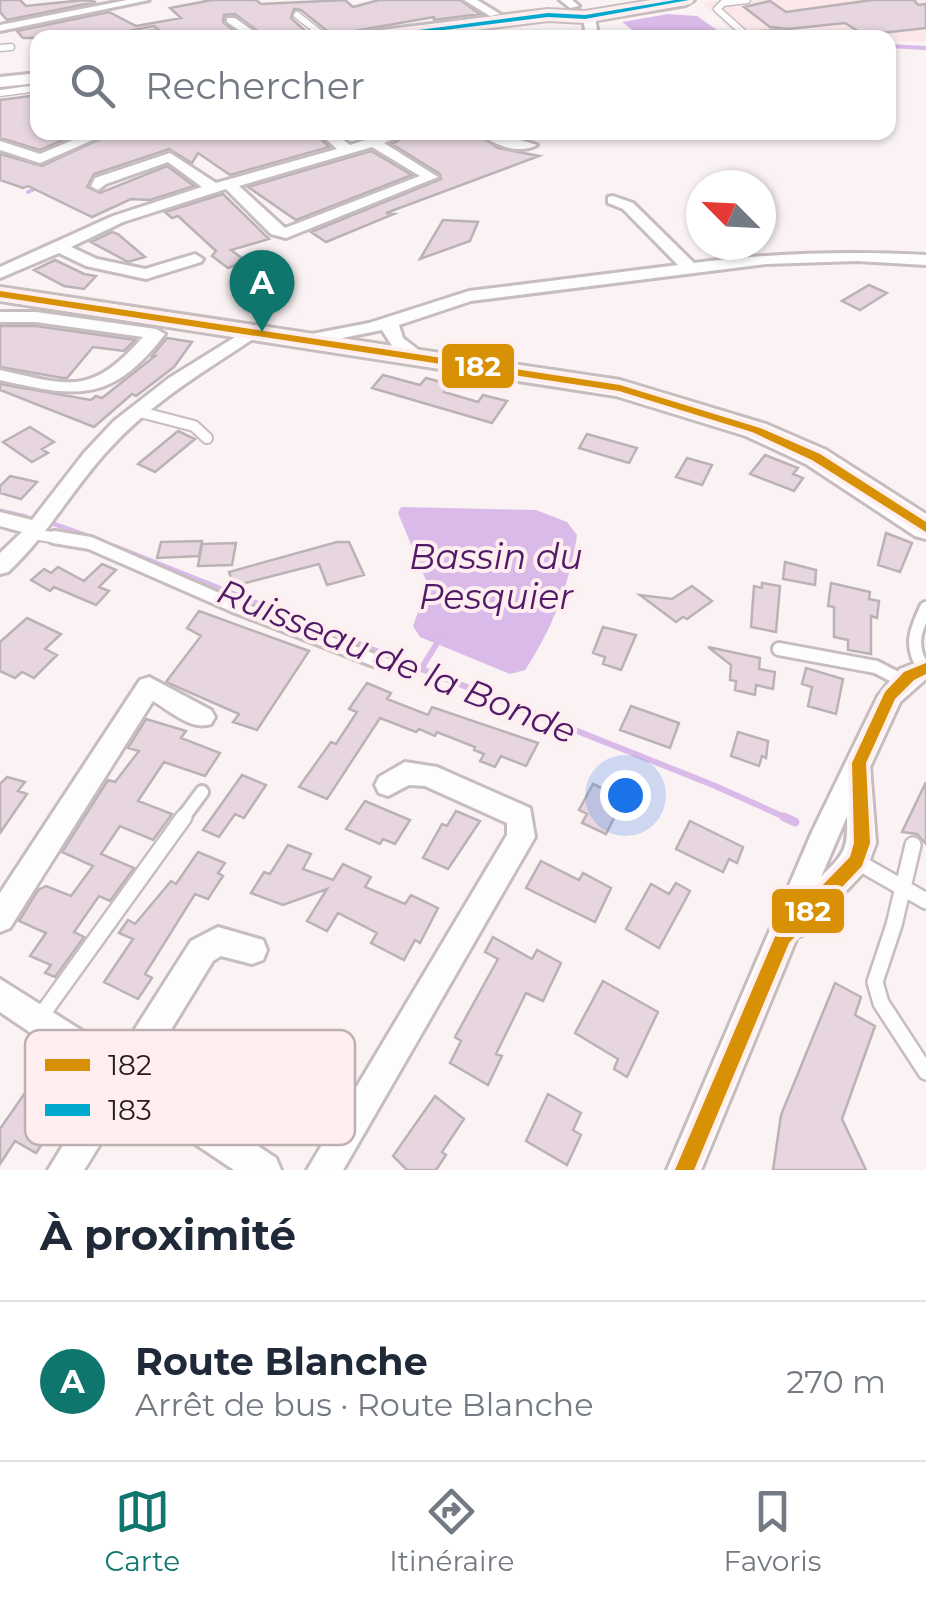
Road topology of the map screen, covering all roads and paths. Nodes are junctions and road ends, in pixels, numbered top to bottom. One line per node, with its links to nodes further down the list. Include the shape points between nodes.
1 (144, 0): 6 (street)
2 (469, 0): 9 (street)
3 (667, 0): 7 (street)
4 (683, 0): 7 (street)
5 (747, 0): 15 (lane, via 717,9)
6 (124, 2): 11 (street)
7 (578, 11): 14 (street)
8 (297, 14): 13 (lane)
9 (494, 14)
10 (231, 20): 12 (street)
11 (0, 28)
12 (246, 30)
13 (316, 30)
14 (419, 30)
15 (740, 30)
16 (11, 47): 17 (lane)
17 (0, 48)
18 (30, 79): 19 (street)
19 (0, 82)
20 (30, 89): 21 (lane)
21 (0, 93)
22 (86, 140): 28 (street, via 40,159)
23 (334, 140): 29 (street)
24 (382, 140): 26 (street)
25 (500, 140): 27 (street)
26 (374, 143): 29 (street); 31 (street, via 430,177 286,233)
27 (530, 144)
28 (0, 145)
29 (348, 151): 31 (street, via 296,171)
30 (98, 186): 31 (street, via 170,157)
31 (221, 186): 33 (street, via 114,220)
32 (613, 200): 36 (street, via 628,206)
33 (59, 247): 34 (street, via 92,264 146,274); 37 (street)
34 (194, 258)
35 (926, 260): 36 (street, via 814,256)
36 (691, 268): 41 (street, via 470,296)
37 (0, 276)
38 (0, 294): 40 (street)
39 (0, 317): 42 (street, via 156,334 138,356 90,390)
40 (253, 331): 41 (street, via 312,340); 43 (street)
41 (372, 335): 46 (street, via 416,355 620,388 756,430 816,457)
42 (0, 375)
43 (140, 412): 44 (lane, via 194,426); 47 (street, via 104,442)
44 (206, 438)
45 (0, 518): 47 (street)
46 (926, 528)
47 (36, 532): 48 (street); 51 (lane, via 90,543)
48 (0, 566)
49 (926, 608): 52 (lane, via 912,637)
50 (779, 649): 52 (lane)
51 (374, 660)
52 (918, 673): 54 (street, via 890,696)
53 (202, 717): 62 (street, via 150,688)
54 (859, 763): 57 (street); 59 (street, via 862,843)
55 (388, 784): 70 (street, via 405,773 443,782 520,816 521,837)
56 (202, 792): 66 (lane)
57 (821, 844): 59 (street, via 837,866); 63 (street)
58 (912, 845): 60 (lane)
59 (856, 861): 60 (lane); 63 (street)
60 (903, 886): 61 (lane); 69 (lane, via 875,982 881,1003)
61 (926, 901)
62 (0, 918)
63 (784, 938): 77 (street)
64 (252, 950): 68 (street, via 218,941 202,952)
65 (0, 994): 66 (street)
66 (38, 1020): 67 (street)
67 (53, 1030)
68 (152, 1030)
69 (926, 1072)
70 (355, 1118)
71 (81, 1145): 74 (street)
72 (227, 1145): 75 (street)
73 (339, 1145): 76 (street)
74 (66, 1170)
75 (264, 1170)
76 (324, 1170)
77 (684, 1170)

